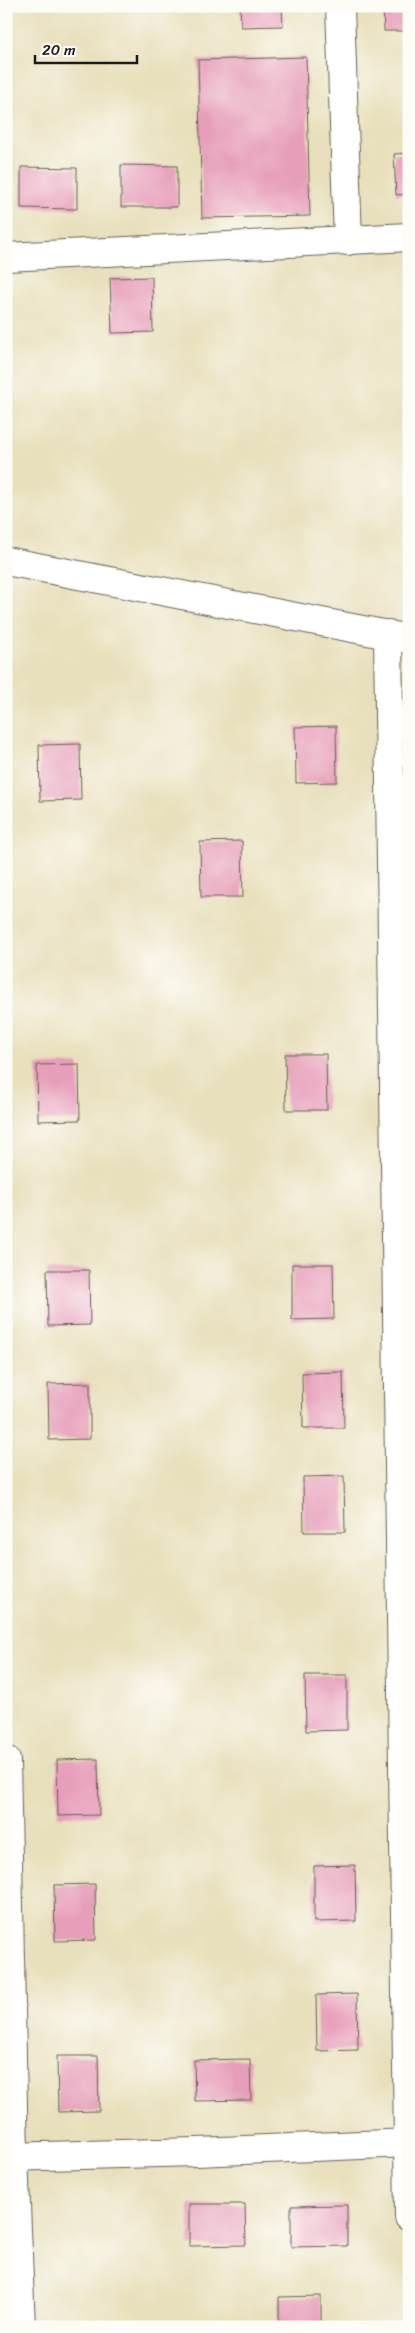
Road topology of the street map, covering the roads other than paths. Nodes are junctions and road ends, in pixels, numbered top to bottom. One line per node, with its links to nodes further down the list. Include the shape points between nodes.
1 (340, 6): 3 (street)
2 (409, 237): 3 (street)
3 (348, 241): 4 (street)
4 (6, 257)
5 (6, 561): 6 (street)
6 (398, 636): 8 (street)
7 (6, 1760): 9 (street)
8 (408, 2143): 9 (street); 10 (street)
9 (10, 2156): 11 (street)
10 (409, 2217)
11 (21, 2327)

